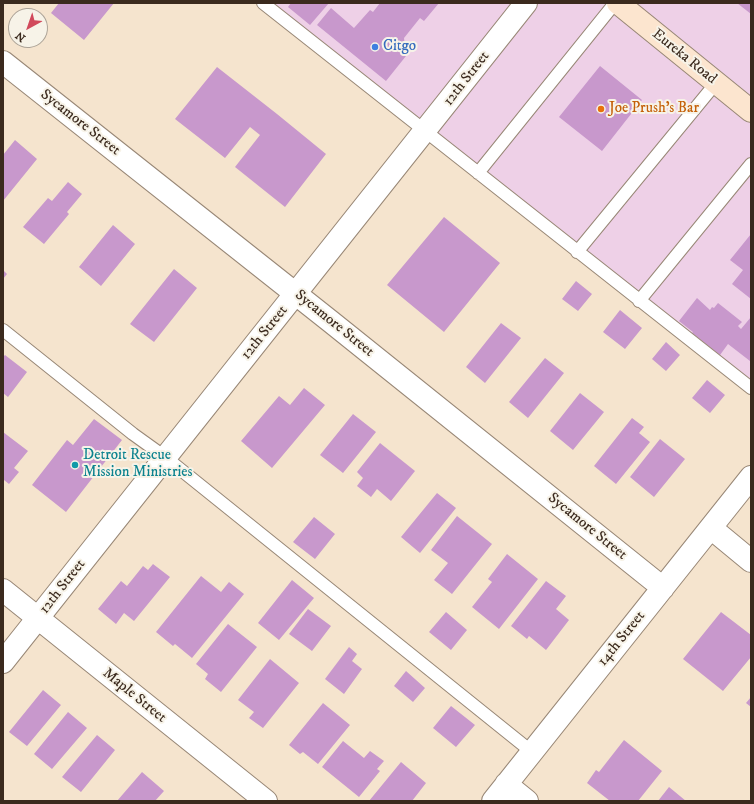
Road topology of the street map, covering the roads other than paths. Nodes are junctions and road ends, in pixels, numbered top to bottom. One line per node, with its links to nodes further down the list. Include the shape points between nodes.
1 (263, 3): 8 (lane)
2 (526, 3): 8 (street, 12th Street)
3 (615, 3): 10 (lane)
4 (618, 3): 6 (main road, Eureka Road)
5 (3, 62): 12 (street, Sycamore Street)
6 (716, 83): 7 (main road, Eureka Road); 11 (lane)
7 (751, 110)
8 (425, 132): 10 (lane); 12 (street, 12th Street)
9 (751, 164): 13 (lane)
10 (478, 173): 11 (lane)
11 (578, 252): 13 (lane)
12 (296, 294): 16 (street, 12th Street); 20 (street, Sycamore Street)
13 (639, 301): 15 (lane)
14 (3, 330): 16 (lane)
15 (751, 388)
16 (165, 457): 22 (street, 12th Street); 24 (lane)
17 (751, 477): 18 (street, 14th Street)
18 (711, 528): 19 (street); 20 (street, 14th Street)
19 (751, 561)
20 (663, 588): 24 (street, 14th Street)
21 (3, 590): 22 (street, Maple Street)
22 (38, 618): 23 (street, 12th Street); 26 (street, Maple Street)
23 (3, 662)
24 (532, 752): 25 (street, 14th Street)
25 (506, 784): 27 (street, 14th Street); 28 (street)
26 (266, 801)
27 (493, 801)
28 (527, 801)

